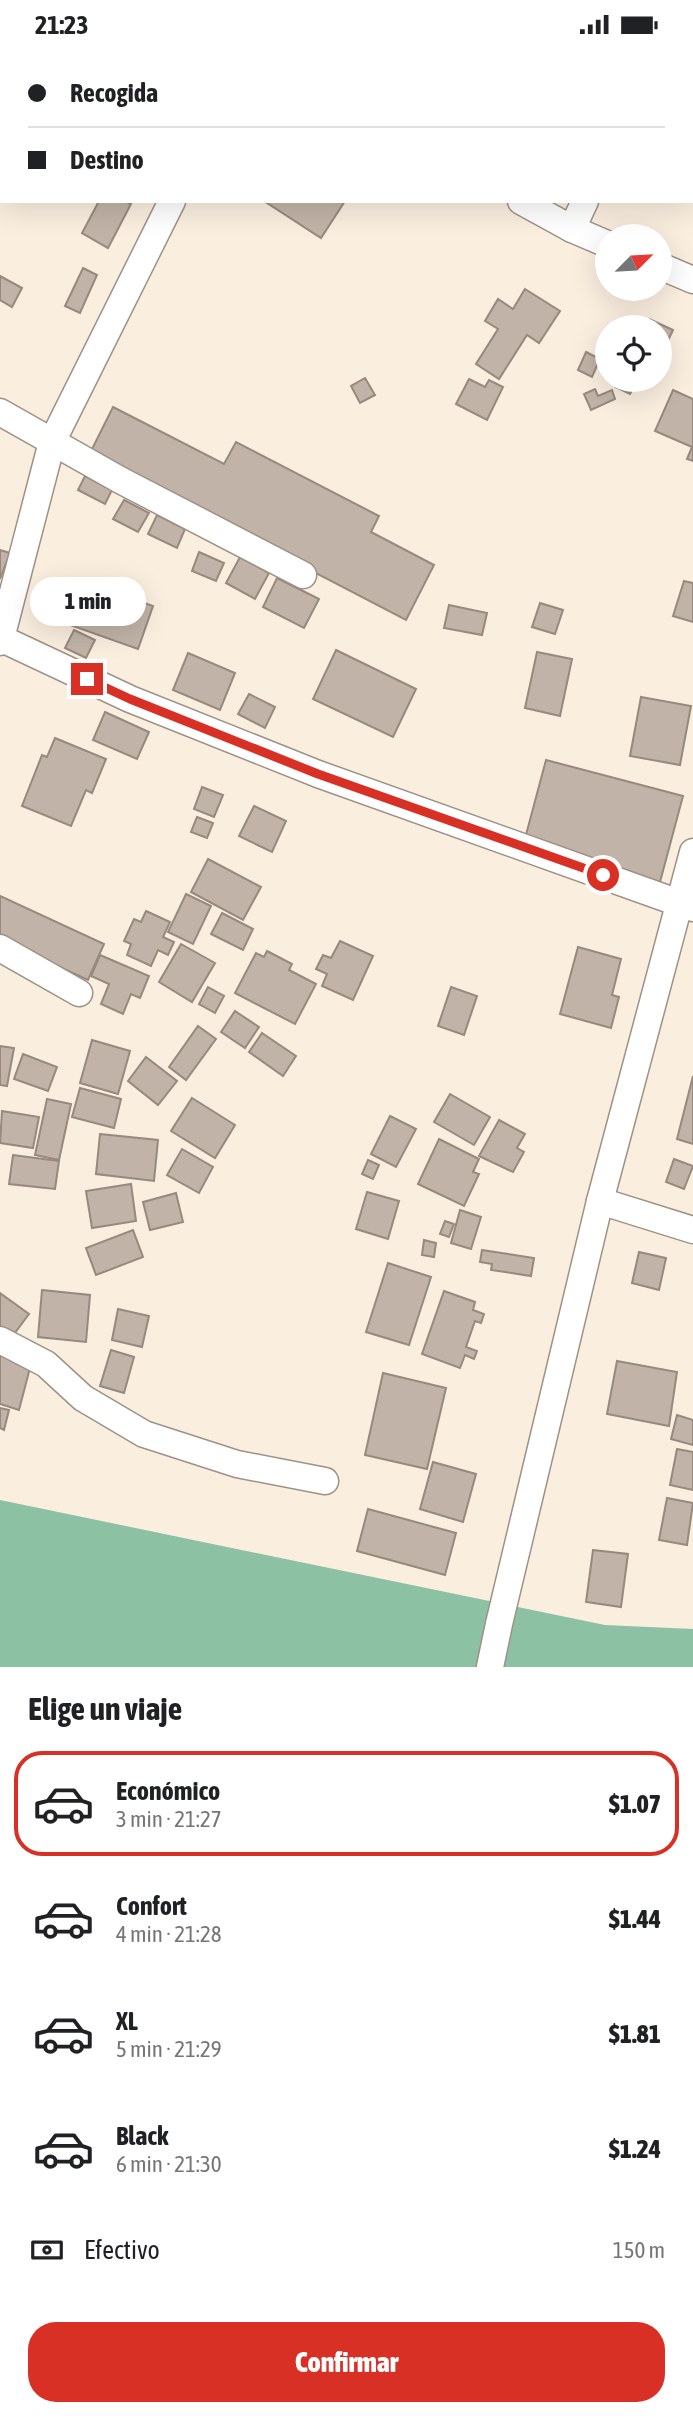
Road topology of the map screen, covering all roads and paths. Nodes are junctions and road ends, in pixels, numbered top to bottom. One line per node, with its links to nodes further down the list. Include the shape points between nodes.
1 (171, 203): 9 (street)
2 (525, 203): 4 (street)
3 (584, 203): 4 (street)
4 (572, 229): 5 (street)
5 (595, 239)
6 (672, 271): 7 (street)
7 (693, 280)
8 (0, 412): 9 (street)
9 (52, 442): 10 (street); 11 (street)
10 (303, 575)
11 (0, 640): 13 (street, via 130,699 318,774)
12 (693, 852): 13 (street)
13 (687, 905): 16 (street)
14 (0, 948): 15 (street)
15 (79, 993)
16 (600, 1201): 17 (street); 20 (street)
17 (693, 1230)
18 (0, 1341): 19 (street, via 46,1364 83,1398 144,1434 237,1464)
19 (325, 1481)
20 (490, 1667)

